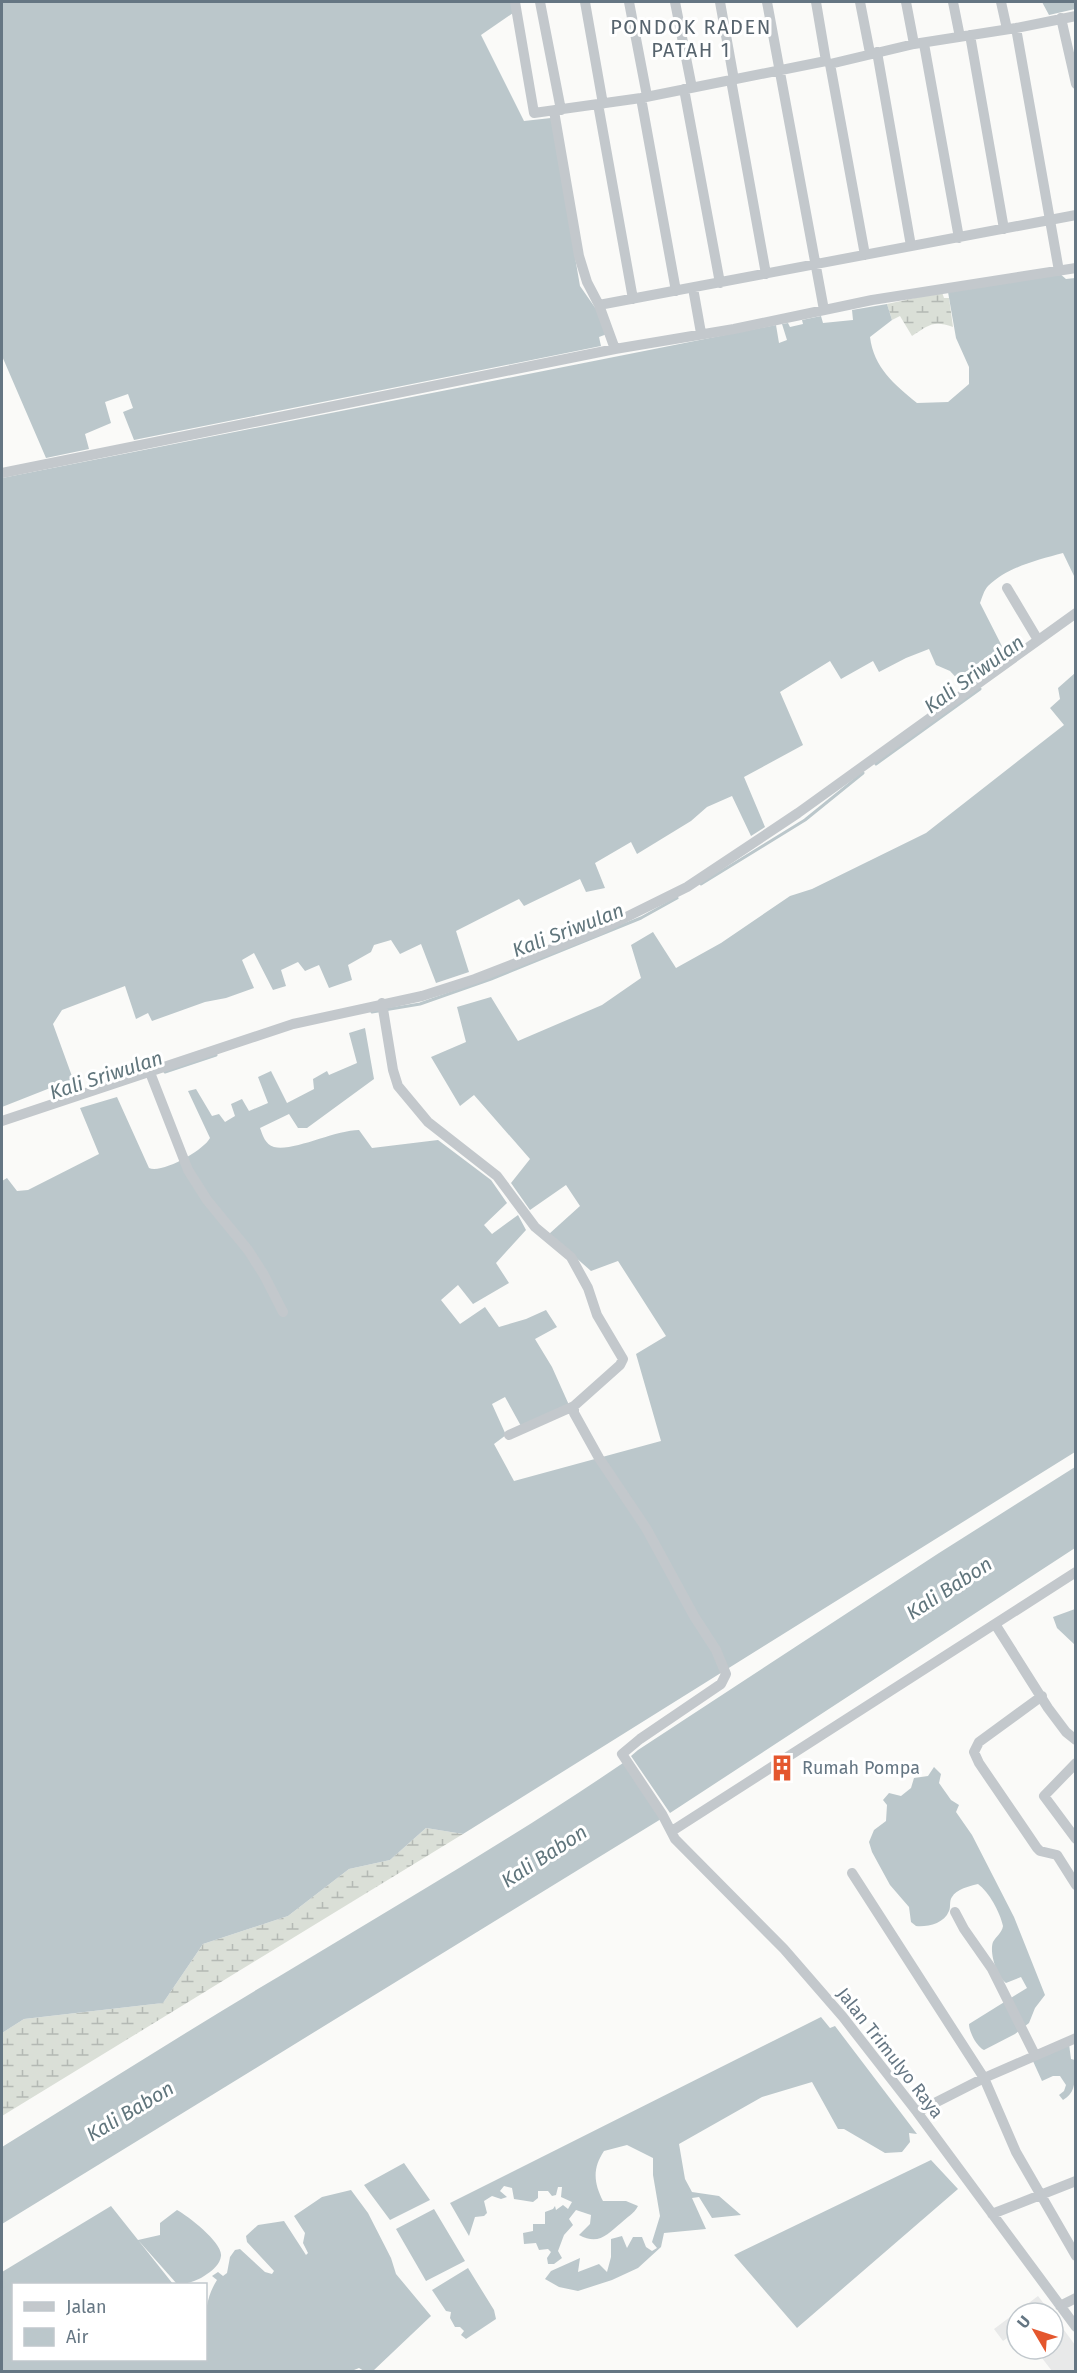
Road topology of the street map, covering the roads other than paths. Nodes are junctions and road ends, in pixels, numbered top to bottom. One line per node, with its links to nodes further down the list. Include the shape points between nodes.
1 (515, 2): 26 (street, via 534,113)
2 (540, 2): 26 (street)
3 (585, 2): 25 (street)
4 (629, 2): 24 (street)
5 (675, 2): 23 (street)
6 (720, 2): 21 (street)
7 (767, 2): 20 (street)
8 (816, 2): 19 (street)
9 (860, 2): 18 (street)
10 (906, 2): 17 (street)
11 (953, 2): 16 (street)
12 (1001, 2): 15 (street)
13 (1076, 16): 14 (street)
14 (1061, 18): 15 (street); 22 (street)
15 (1012, 28): 16 (street); 28 (street)
16 (965, 36): 17 (street); 29 (street)
17 (919, 44): 18 (street); 30 (street)
18 (873, 53): 19 (street); 31 (street)
19 (828, 63): 20 (street); 32 (street)
20 (780, 70): 21 (street); 33 (street)
21 (732, 80): 23 (street); 36 (street)
22 (1076, 84)
23 (688, 88): 24 (street); 37 (street)
24 (644, 97): 25 (street); 39 (street)
25 (600, 104): 26 (street); 40 (street)
26 (557, 111): 41 (street, via 579,256)
27 (1076, 215): 28 (street)
28 (1050, 220): 29 (street); 35 (street)
29 (1004, 229): 30 (street)
30 (959, 237): 31 (street)
31 (911, 246): 32 (street)
32 (865, 255): 33 (street)
33 (815, 265): 36 (street); 42 (street)
34 (1076, 268): 35 (street)
35 (1059, 271): 42 (street)
36 (766, 274): 37 (street)
37 (720, 283): 38 (street)
38 (693, 288): 39 (street); 43 (street)
39 (676, 291): 40 (street)
40 (633, 299): 41 (street)
41 (599, 305): 44 (street)
42 (824, 310): 43 (street)
43 (701, 333): 44 (street)
44 (615, 349): 45 (street)
45 (2, 473)
46 (1007, 588): 48 (street)
47 (1076, 613): 48 (street)
48 (1038, 640): 49 (street, via 798,813 687,887 600,930 475,979 422,996)
49 (382, 1003): 50 (street, via 293,1024); 53 (street, via 395,1078 404,1095 440,1133 497,1176 535,1227 571,1257 597,1315 622,1356 620,1365)
50 (149, 1070): 51 (street); 52 (street, via 188,1170 248,1250)
51 (2, 1121)
52 (283, 1312)
53 (574, 1406): 54 (street); 60 (street, Jalan Trimulyo Raya, via 574,1413 599,1458 646,1528 726,1674 721,1684 622,1754)
54 (509, 1434)
55 (1076, 1572): 56 (street)
56 (995, 1624): 57 (street); 60 (street)
57 (1042, 1696): 58 (street, via 1066,1732); 63 (street, via 979,1742 974,1752 1037,1848 1057,1855)
58 (1076, 1740)
59 (1076, 1763): 61 (street, via 1044,1796)
60 (672, 1831): 68 (street, Jalan Trimulyo Raya, via 696,1863 784,1949)
61 (1076, 1839)
62 (852, 1873): 67 (street)
63 (1076, 1885)
64 (955, 1912): 66 (street, via 992,1969)
65 (1076, 2038): 66 (street)
66 (1035, 2055): 67 (street)
67 (984, 2078): 68 (street); 70 (street)
68 (917, 2112): 71 (street, Jalan Trimulyo Raya)
69 (1076, 2181): 70 (street)
70 (1040, 2196): 71 (street); 72 (street)
71 (992, 2214): 73 (street, Jalan Trimulyo Raya)
72 (1076, 2256)
73 (1056, 2301)
74 (1065, 2312): 75 (street, Jalan Trimulyo Raya)
75 (1076, 2326)

